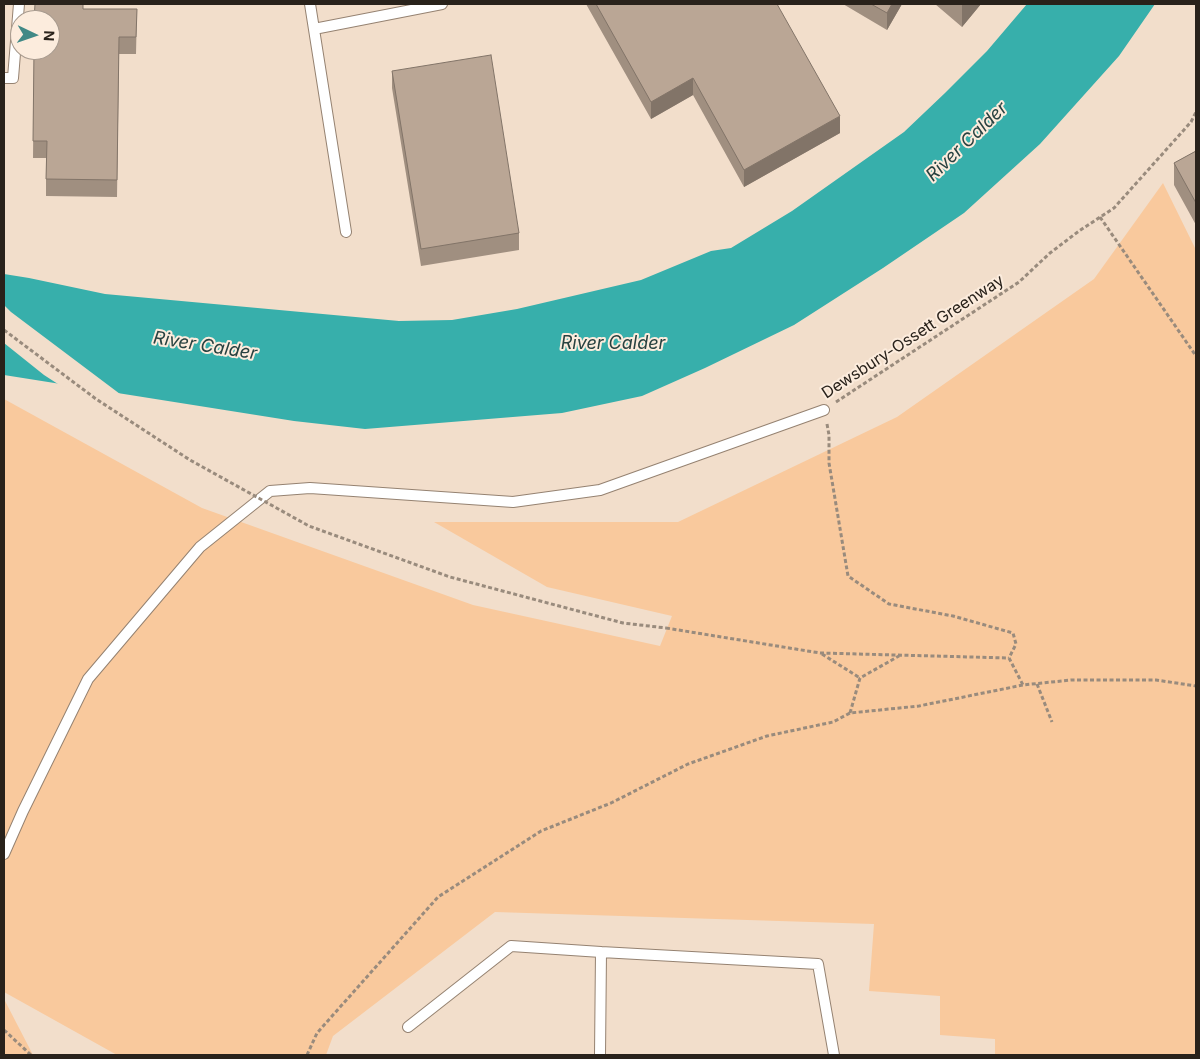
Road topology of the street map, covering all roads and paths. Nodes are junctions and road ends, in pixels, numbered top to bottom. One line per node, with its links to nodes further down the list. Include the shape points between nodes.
1 (19, 4): 5 (lane, via 13,78)
2 (310, 4): 4 (lane)
3 (442, 4): 4 (lane)
4 (314, 29): 8 (lane)
5 (4, 78)
6 (1196, 112): 7 (path, Dewsbury-Ossett Greenway, via 1136,186)
7 (1100, 217): 10 (path); 11 (path, Dewsbury-Ossett Greenway, via 1050,253 1019,282)
8 (346, 232)
9 (4, 330): 12 (path, bridge, via 96,398 190,460 310,526 450,577 623,623)
10 (1196, 356)
11 (824, 410): 14 (path, Dewsbury-Ossett Greenway, via 829,435 829,463 848,576 889,604 953,616 1013,633 1016,644); 21 (lane, via 600,490 513,502 310,488 270,492 200,547 88,679)
12 (820, 653): 13 (path); 15 (path)
13 (900, 655): 14 (path); 15 (path)
14 (1009, 658): 17 (path)
15 (860, 678): 19 (path)
16 (1037, 684): 17 (path); 18 (path, via 1071,680 1156,680); 20 (path)
17 (1023, 686): 19 (path, via 919,706)
18 (1196, 686)
19 (850, 713): 26 (path, via 832,722 767,736 688,764 611,803 541,831 438,897 317,1033)
20 (1052, 722)
21 (4, 854)
22 (601, 952): 23 (lane, via 511,946); 27 (lane); 28 (lane, via 818,964)
23 (408, 1027)
24 (4, 1030): 25 (path)
25 (31, 1055)
26 (307, 1055)
27 (600, 1055)
28 (834, 1055)

